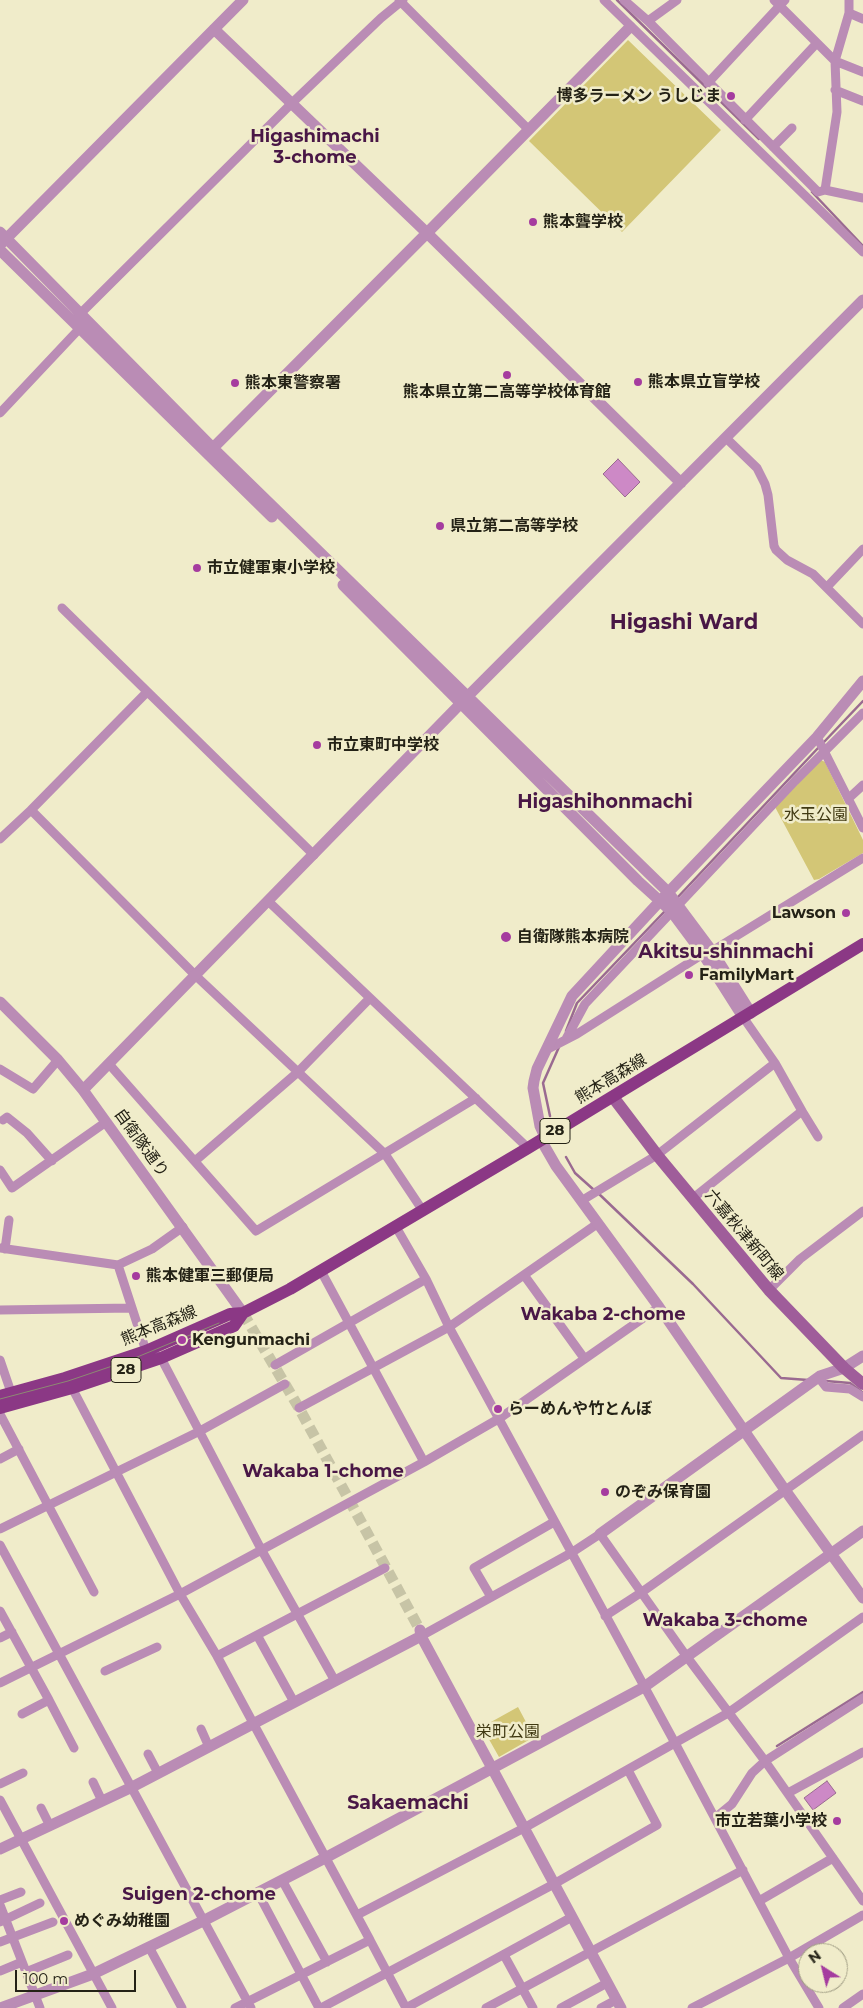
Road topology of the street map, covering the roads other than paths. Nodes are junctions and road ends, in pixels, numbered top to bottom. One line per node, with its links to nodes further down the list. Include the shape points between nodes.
1 (243, 0): 12 (street)
2 (604, 0): 11 (street)
3 (624, 0): 10 (street)
4 (677, 0): 10 (street)
5 (850, 0): 8 (street)
6 (401, 1): 20 (street); 24 (street)
7 (780, 2): 13 (street); 16 (street)
8 (849, 13): 9 (street); 14 (street)
9 (863, 19)
10 (648, 21): 16 (street)
11 (630, 26): 21 (street); 24 (street)
12 (214, 29): 20 (street); 29 (street)
13 (816, 44): 14 (street); 22 (street)
14 (834, 61): 15 (street); 17 (street)
15 (863, 72)
16 (708, 83): 18 (street)
17 (835, 90): 19 (street); 26 (street, via 836,112)
18 (724, 100): 21 (street); 22 (street)
19 (863, 101)
20 (291, 104): 28 (street); 33 (street)
21 (715, 110): 31 (street)
22 (745, 120): 25 (street)
23 (792, 128): 25 (street)
24 (529, 130): 28 (street)
25 (773, 147): 26 (street, via 818,192)
26 (825, 190): 27 (street)
27 (863, 198)
28 (427, 234): 37 (street); 38 (street)
29 (2, 238): 33 (street)
30 (0, 250): 34 (street)
31 (863, 252)
32 (863, 300): 36 (street)
33 (80, 312): 34 (street); 37 (street)
34 (77, 325): 35 (street); 37 (street)
35 (0, 413)
36 (726, 438): 38 (street); 40 (street, via 757,468 765,484 776,550)
37 (210, 451): 45 (street)
38 (681, 483): 45 (street)
39 (863, 549): 40 (street)
40 (827, 587): 42 (street)
41 (62, 608): 44 (street)
42 (863, 624)
43 (863, 681): 47 (street)
44 (147, 692): 50 (street); 53 (street)
45 (464, 700): 53 (street); 56 (street)
46 (863, 714): 47 (street)
47 (821, 745): 49 (street); 56 (street); 56 (street, via 795,781)
48 (863, 785): 49 (street)
49 (849, 798): 51 (street)
50 (31, 810): 52 (street); 59 (street)
51 (863, 828)
52 (0, 839)
53 (314, 855): 55 (street)
54 (863, 858): 58 (street)
55 (268, 901): 59 (street); 60 (street)
56 (669, 902): 58 (street); 63 (street, via 585,1004); 64 (street, via 572,996)
57 (863, 944): 62 (main road, 熊本高森線 / 28)
58 (708, 953): 62 (street); 63 (street)
59 (196, 975): 67 (street); 69 (street)
60 (370, 998): 69 (street); 72 (street)
61 (0, 1002): 65 (street, 自衛隊通り)
62 (747, 1015): 66 (street); 71 (main road, 熊本高森線 / 28)
63 (566, 1039): 64 (street)
64 (550, 1048): 77 (street, via 537,1069 533,1088)
65 (58, 1060): 68 (street, via 33,1089); 70 (street, 自衛隊通り)
66 (775, 1063): 73 (street); 80 (street)
67 (109, 1064): 70 (street); 82 (street)
68 (0, 1069)
69 (298, 1072): 79 (street); 82 (street)
70 (83, 1090): 75 (street, 自衛隊通り)
71 (613, 1097): 77 (main road, 熊本高森線 / 28); 80 (main road, 六嘉秋津新町線)
72 (476, 1098): 78 (street); 79 (street)
73 (802, 1111): 76 (street); 84 (street)
74 (1, 1119): 81 (street, via 7,1117)
75 (106, 1122): 81 (street); 90 (street, 自衛隊通り)
76 (818, 1137)
77 (543, 1139): 78 (main road, 熊本高森線 / 28); 85 (street, via 556,1166)
78 (528, 1148): 86 (main road, 熊本高森線 / 28)
79 (385, 1154): 82 (street, via 256,1231); 86 (street)
80 (657, 1155): 84 (main road, 六嘉秋津新町線); 85 (street)
81 (52, 1160): 83 (street, via 12,1188)
82 (196, 1161)
83 (0, 1170)
84 (692, 1199): 97 (main road, 六嘉秋津新町線)
85 (581, 1201): 89 (street)
86 (423, 1211): 91 (main road, 熊本高森線 / 28)
87 (863, 1211): 97 (street, via 800,1259)
88 (9, 1220): 92 (street)
89 (597, 1224): 95 (street); 98 (street)
90 (183, 1227): 93 (street, via 152,1249); 101 (street, 自衛隊通り)
91 (396, 1227): 94 (main road, 熊本高森線 / 28); 96 (street)
92 (3, 1248): 93 (street)
93 (118, 1265): 99 (street)
94 (321, 1271): 101 (main road, 熊本高森線 / 28); 102 (street)
95 (524, 1275): 103 (street); 107 (street)
96 (426, 1279): 102 (street); 103 (street)
97 (769, 1290): 110 (main road, 六嘉秋津新町線)
98 (659, 1307): 107 (street); 123 (street)
99 (131, 1308): 100 (street); 104 (street)
100 (0, 1310)
101 (243, 1314): 104 (main road, 熊本高森線 / 28, via 230,1314); 106 (main road, 熊本高森線 / 28, via 234,1326)
102 (349, 1324): 109 (street); 111 (street)
103 (449, 1327): 111 (street); 121 (street)
104 (146, 1351): 106 (street); 113 (main road, 熊本高森線 / 28)
105 (863, 1356): 110 (street)
106 (161, 1358): 113 (main road, 熊本高森線 / 28); 122 (street)
107 (584, 1358): 121 (street)
108 (0, 1360): 117 (street)
109 (275, 1365)
110 (844, 1368): 112 (street); 115 (main road, 六嘉秋津新町線)
111 (373, 1369): 119 (street); 127 (street)
112 (818, 1378): 116 (street, via 826,1387 850,1389); 123 (street)
113 (69, 1383): 117 (main road, 熊本高森線 / 28); 128 (street)
114 (285, 1384): 122 (street)
115 (863, 1384)
116 (863, 1397)
117 (9, 1398): 118 (main road, 熊本高森線 / 28)
118 (0, 1408)
119 (299, 1408)
120 (0, 1414): 125 (street)
121 (500, 1418): 127 (street); 131 (street)
122 (200, 1431): 128 (street); 136 (street)
123 (745, 1431): 129 (street); 134 (street)
124 (863, 1435): 129 (street)
125 (19, 1450): 126 (street); 130 (street)
126 (0, 1459)
127 (424, 1462): 136 (street)
128 (116, 1472): 130 (street); 142 (street)
129 (785, 1490): 138 (street); 141 (street)
130 (49, 1506): 132 (street); 140 (street)
131 (554, 1522): 137 (street); 143 (street, via 474,1568)
132 (0, 1529)
133 (863, 1531): 138 (street)
134 (600, 1534): 137 (street); 141 (street)
135 (0, 1545): 154 (street)
136 (261, 1549): 142 (street); 146 (street)
137 (570, 1553): 143 (street); 147 (street)
138 (832, 1554): 144 (street); 156 (street)
139 (385, 1568): 146 (street)
140 (94, 1592)
141 (642, 1592): 147 (street); 156 (street)
142 (180, 1594): 154 (street); 155 (street)
143 (491, 1597): 150 (street)
144 (863, 1598)
145 (0, 1610): 149 (street)
146 (298, 1614): 151 (street); 159 (street)
147 (605, 1616): 161 (street)
148 (863, 1617): 165 (street)
149 (12, 1632): 152 (street); 157 (street)
150 (420, 1633): 159 (street); 175 (street)
151 (257, 1635): 155 (street); 164 (street)
152 (0, 1638)
153 (157, 1647): 158 (street)
154 (58, 1653): 157 (street); 181 (street)
155 (217, 1656): 167 (street)
156 (687, 1657): 161 (street); 165 (street)
157 (31, 1667): 160 (street); 163 (street)
158 (104, 1671)
159 (335, 1681): 164 (street)
160 (0, 1683)
161 (644, 1687): 169 (street); 175 (street)
162 (863, 1698): 174 (street)
163 (49, 1700): 166 (street); 171 (street)
164 (294, 1702): 167 (street)
165 (728, 1713): 169 (street); 174 (street)
166 (22, 1714)
167 (254, 1724): 170 (street); 191 (street)
168 (200, 1729): 170 (street)
169 (675, 1743): 176 (street); 186 (street)
170 (210, 1747): 178 (street)
171 (74, 1748)
172 (863, 1752): 182 (street)
173 (148, 1754): 178 (street)
174 (765, 1760): 182 (street); 186 (street, via 752,1773 732,1804)
175 (493, 1768): 188 (street); 191 (street)
176 (628, 1770): 188 (street); 195 (street, via 657,1825)
177 (23, 1773): 180 (street)
178 (158, 1773): 181 (street)
179 (93, 1782): 184 (street)
180 (0, 1784)
181 (130, 1788): 184 (street); 207 (street)
182 (788, 1793): 192 (street)
183 (0, 1800): 189 (street)
184 (102, 1801): 187 (street)
185 (41, 1808): 187 (street)
186 (714, 1818): 193 (street)
187 (50, 1826): 189 (street)
188 (524, 1828): 195 (street); 203 (street)
189 (20, 1840): 190 (street); 222 (street)
190 (0, 1849)
191 (325, 1858): 194 (street); 203 (street)
192 (833, 1858): 199 (street); 200 (street)
193 (743, 1870): 199 (street); 213 (street)
194 (282, 1880): 197 (street); 218 (street)
195 (554, 1884): 205 (street); 221 (street)
196 (21, 1892): 198 (street)
197 (258, 1892): 207 (street); 223 (street)
198 (0, 1900)
199 (759, 1901): 216 (street)
200 (863, 1901)
201 (40, 1903): 206 (street)
202 (0, 1905): 206 (street)
203 (357, 1915): 210 (street)
204 (863, 1915): 216 (street)
205 (572, 1918): 213 (street); 214 (street)
206 (3, 1921): 209 (street)
207 (203, 1921): 212 (street); 229 (street)
208 (53, 1922): 209 (street)
209 (14, 1937): 211 (street); 217 (street)
210 (370, 1940): 218 (street); 221 (street)
211 (0, 1942)
212 (149, 1947): 222 (street); 234 (street)
213 (589, 1951): 224 (street); 225 (street)
214 (504, 1955): 225 (street); 237 (street)
215 (68, 1956): 220 (street)
216 (788, 1958): 242 (street); 243 (street)
217 (22, 1962): 219 (street); 220 (street)
218 (327, 1962): 223 (street)
219 (0, 1971)
220 (26, 1972): 226 (street)
221 (387, 1973): 236 (street); 237 (street)
222 (92, 1974): 226 (street); 233 (street)
223 (300, 1975): 229 (street); 236 (street)
224 (607, 1983): 228 (street); 240 (street)
225 (522, 1988): 238 (street); 239 (street)
226 (35, 1994): 231 (street); 232 (street)
227 (863, 1994): 230 (street)
228 (619, 2004): 241 (street)
229 (249, 2005): 235 (street)
230 (848, 2007)
231 (0, 2008)
232 (40, 2008)
233 (112, 2008)
234 (182, 2008)
235 (235, 2008)
236 (320, 2008)
237 (406, 2008)
238 (486, 2008)
239 (533, 2008)
240 (561, 2008)
241 (601, 2008)
242 (692, 2008)
243 (819, 2008)

